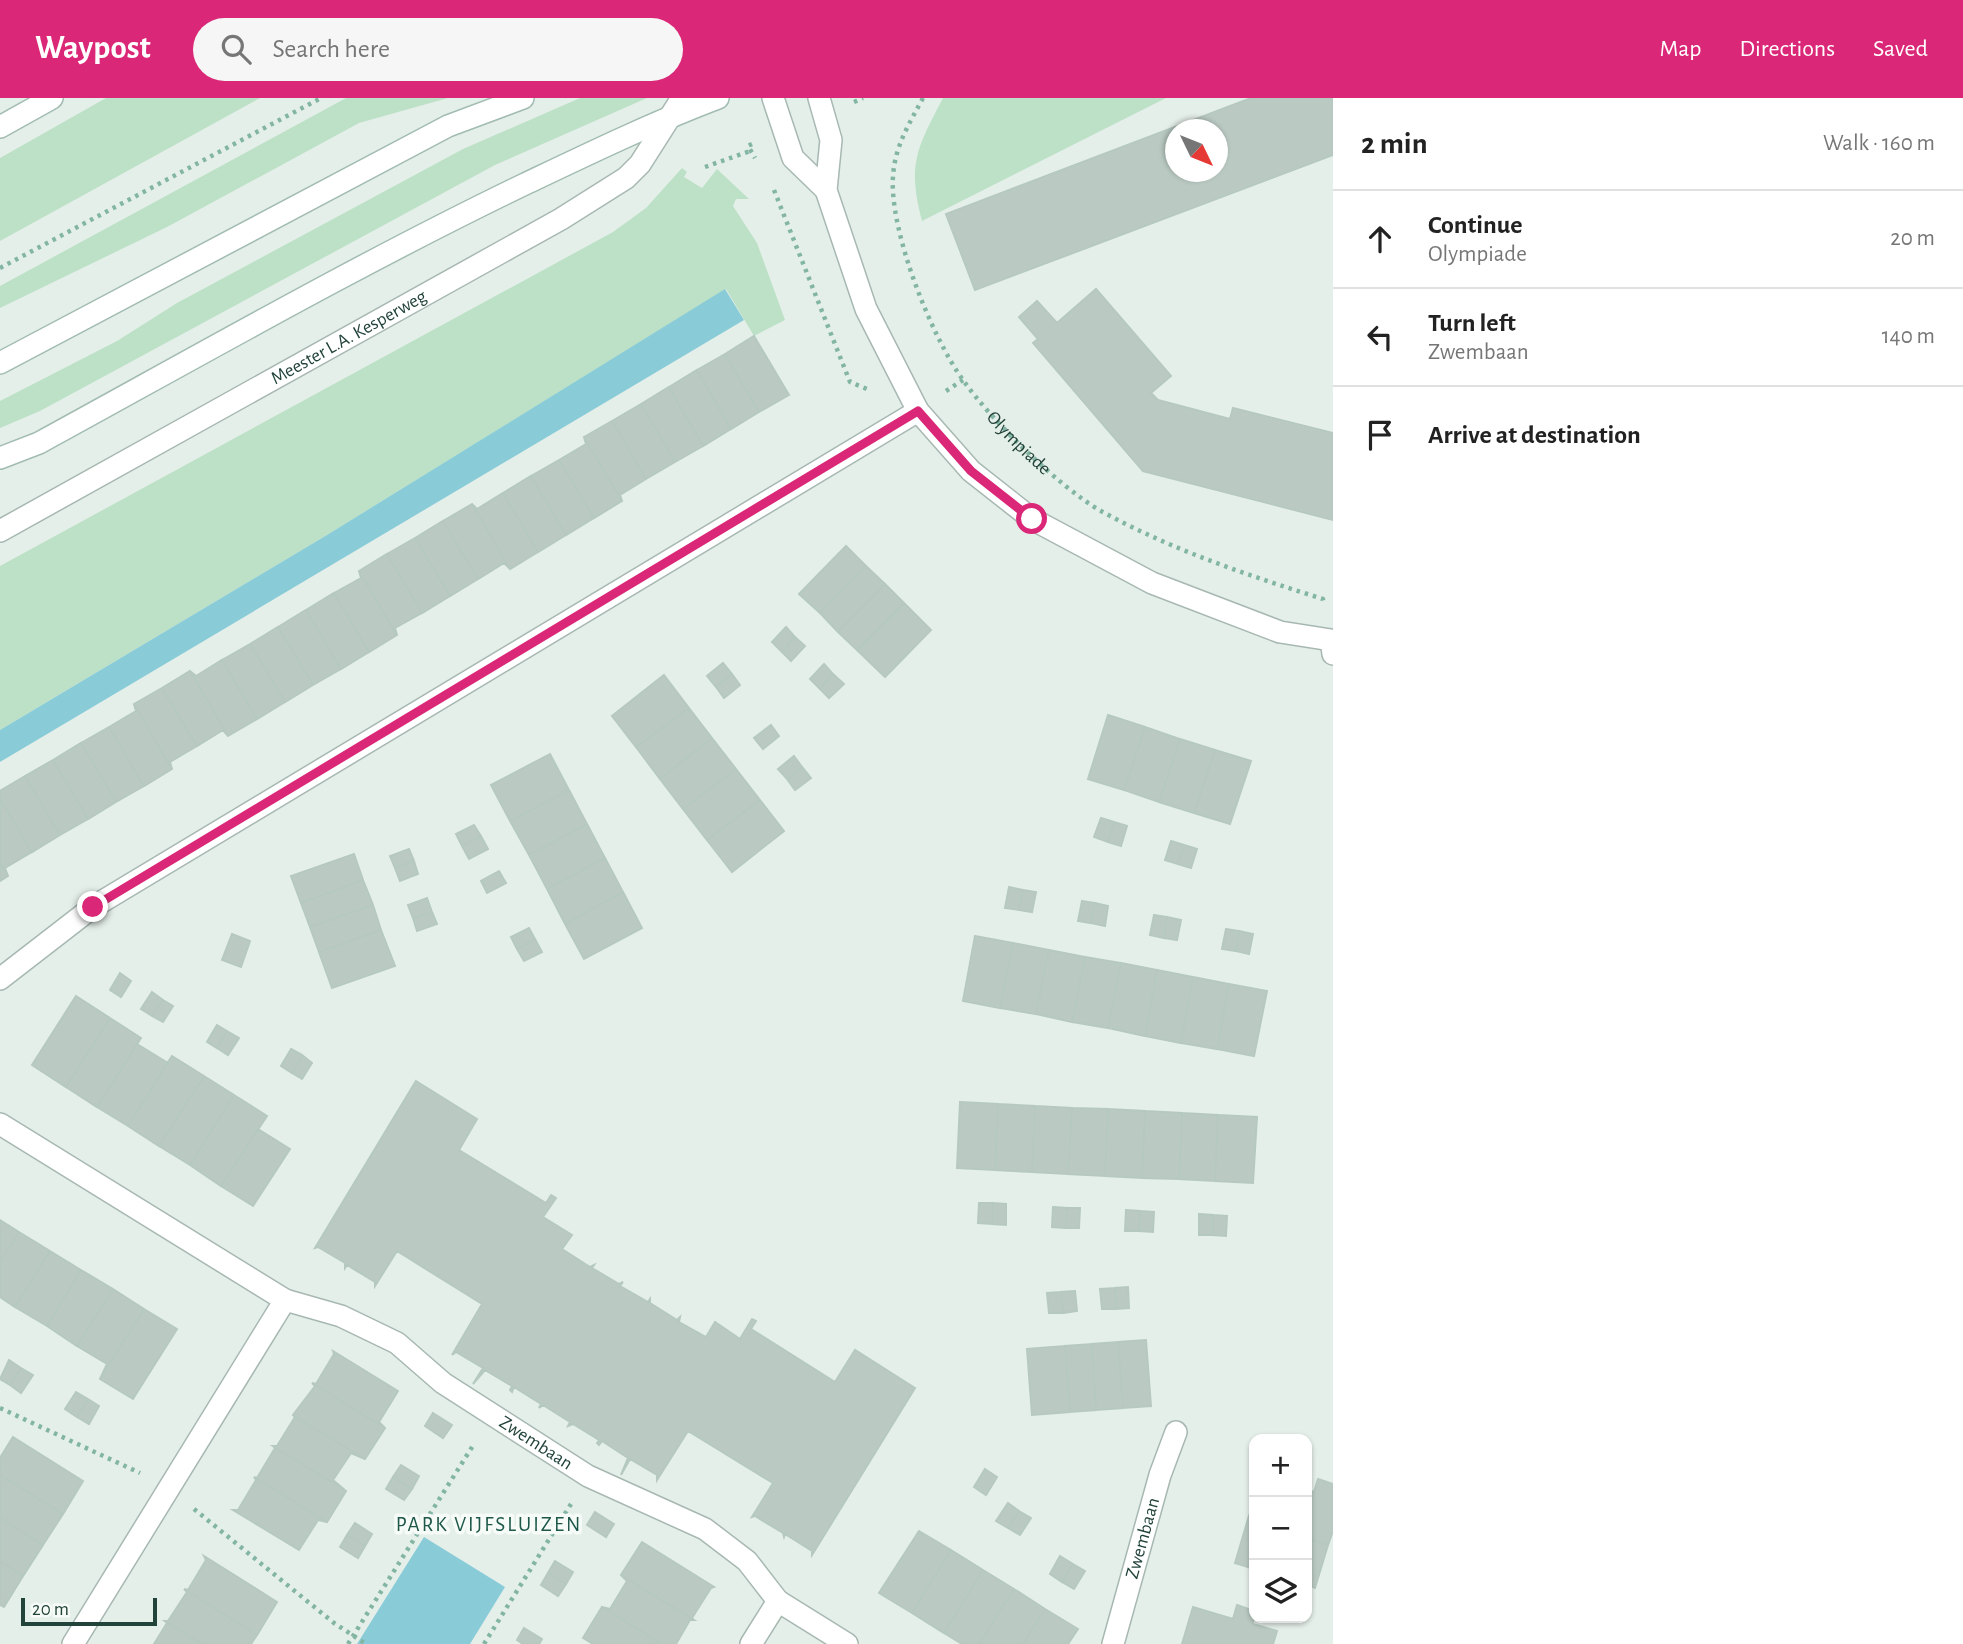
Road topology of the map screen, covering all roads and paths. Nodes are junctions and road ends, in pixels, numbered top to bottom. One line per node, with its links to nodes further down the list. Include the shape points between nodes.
1 (52, 98): 9 (street)
2 (321, 98): 13 (path)
3 (523, 98): 14 (street, via 448,126)
4 (718, 98): 8 (street)
5 (773, 98): 12 (street, via 793,158)
6 (819, 98): 12 (street, via 831,140)
7 (923, 98): 18 (path, Olympiade, via 898,142 892,177 896,218 914,279 962,380 1054,475 1099,510 1223,568 1323,599)
8 (677, 106): 16 (street, via 283,309 38,443); 17 (street, Meester L.A. Kesperweg, via 626,178 561,219)
9 (0, 127)
10 (750, 151): 11 (path)
11 (705, 167)
12 (827, 190): 15 (street, via 866,309)
13 (0, 268)
14 (0, 363)
15 (918, 411): 18 (street, via 971,471 1032,519 1152,583 1279,632); 19 (street, via 93,907)
16 (0, 458)
17 (0, 531)
18 (1332, 647)
19 (0, 979)
20 (0, 1124): 21 (street, Zwembaan)
21 (285, 1300): 22 (street, Zwembaan, via 341,1316 397,1343); 27 (street)
22 (491, 1417): 24 (street, Zwembaan); 28 (path)
23 (1176, 1432): 33 (street, Zwembaan)
24 (588, 1476): 25 (street, Zwembaan, via 705,1529 747,1561); 30 (path)
25 (778, 1601): 31 (street); 32 (street, Zwembaan)
26 (358, 1639): 29 (path)
27 (72, 1644)
28 (348, 1644)
29 (366, 1644)
30 (484, 1644)
31 (751, 1644)
32 (847, 1644)
33 (1113, 1644)

